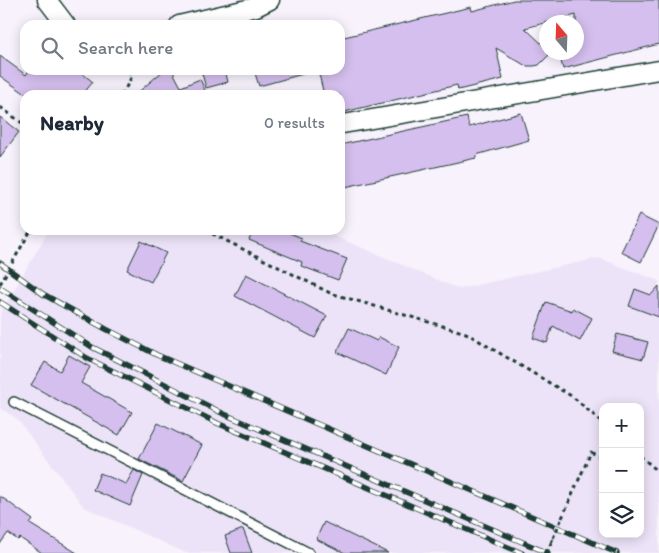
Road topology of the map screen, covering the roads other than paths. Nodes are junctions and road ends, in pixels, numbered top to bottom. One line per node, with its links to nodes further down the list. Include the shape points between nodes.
1 (48, 0): 3 (street)
2 (270, 0): 4 (street, via 256,7)
3 (62, 20)
4 (200, 20)
5 (659, 70): 6 (street)
6 (345, 124)
7 (14, 402): 8 (lane)
8 (309, 553)

